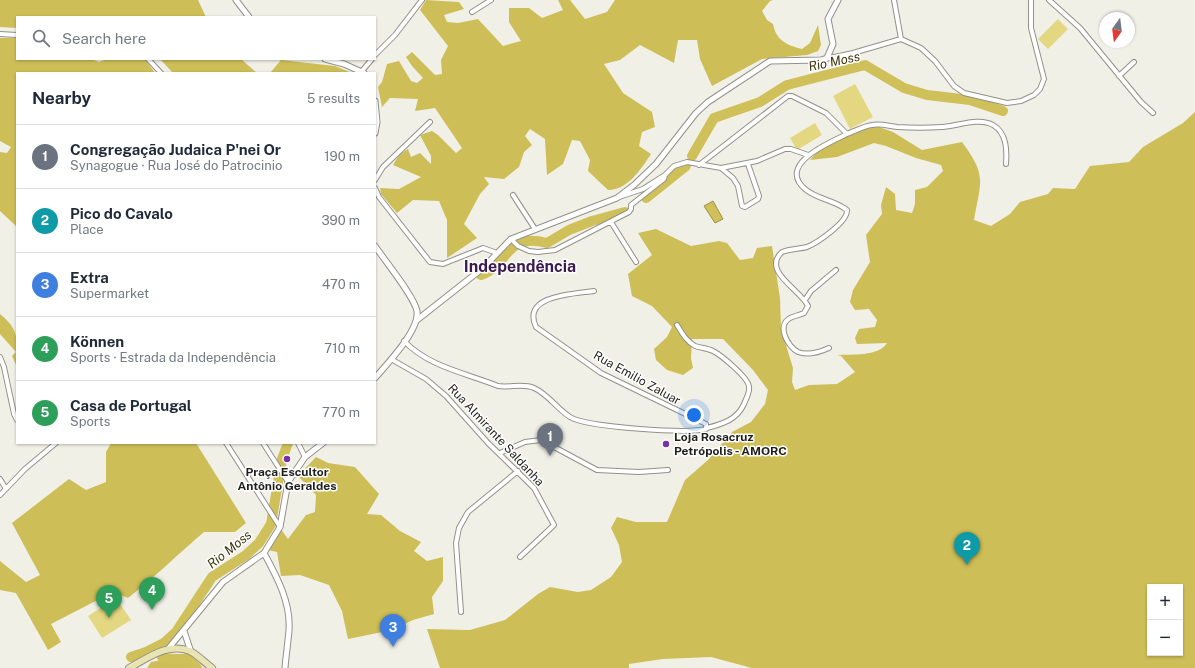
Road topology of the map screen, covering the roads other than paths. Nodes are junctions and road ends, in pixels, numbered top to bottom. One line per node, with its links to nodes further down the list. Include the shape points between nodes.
1 (236, 0): 9 (street)
2 (422, 0): 13 (street, via 395,35)
3 (491, 0): 8 (street)
4 (838, 0): 17 (street, via 828,19 833,48 827,58)
5 (894, 0): 12 (street)
6 (1031, 0): 12 (street, via 1034,43 1044,80 1034,96 1021,101 1007,103 964,93 954,86 935,61 921,48)
7 (1049, 0): 21 (street, via 1080,28)
8 (472, 12)
9 (248, 16)
10 (0, 34): 11 (street)
11 (16, 35)
12 (901, 39): 17 (street)
13 (376, 54)
14 (149, 60): 19 (street)
15 (329, 60): 20 (street)
16 (371, 60): 20 (street)
17 (821, 60): 34 (street, via 770,61 708,102 696,113 645,176)
18 (1134, 62): 21 (street)
19 (160, 72)
20 (363, 72)
21 (1119, 76): 22 (street)
22 (1153, 113)
23 (430, 122): 31 (street, via 383,167)
24 (847, 134): 25 (street); 27 (street, via 871,125 942,127 983,123 993,125 1004,140 1007,150); 28 (street, via 826,113 788,96)
25 (808, 155): 26 (street, via 785,149); 43 (street, via 799,167 799,182 805,190 836,203 847,213 836,228 814,243 782,252 777,259 780,276)
26 (748, 164): 29 (street); 29 (street, via 759,196 746,207 742,206 738,186 733,178)
27 (1006, 164)
28 (699, 165): 29 (street); 30 (street, via 681,163)
29 (721, 168)
30 (665, 175): 34 (street, via 643,189); 35 (street, via 664,179 631,205 629,212)
31 (376, 178)
32 (376, 190): 39 (street, via 430,262 443,264 482,248)
33 (513, 195): 36 (street)
34 (617, 198): 36 (street)
35 (610, 222): 37 (street, via 555,250 538,252 518,246); 40 (street)
36 (535, 229): 37 (street)
37 (511, 239): 39 (street)
38 (376, 247): 44 (street, via 414,304 417,311)
39 (497, 253): 44 (street)
40 (636, 262)
41 (836, 270): 43 (street, via 811,290)
42 (594, 291): 52 (street, Rua Emilio Zaluar, via 562,296 541,303 533,312 536,327 601,372 706,424)
43 (805, 300): 47 (street, via 807,310 789,318 784,327 789,344 799,352 810,354)
44 (416, 320): 46 (street)
45 (677, 325): 52 (street, via 685,338 695,346 712,350 726,360 750,386 746,400 738,413 726,423)
46 (404, 342): 49 (street); 52 (street, via 428,360 498,386 534,388 569,417 580,421 642,428)
47 (829, 348)
48 (0, 358): 51 (street)
49 (391, 359): 50 (street); 58 (street, Rua Almirante Saldanha, via 436,387)
50 (376, 377)
51 (16, 418)
52 (707, 428)
53 (55, 444): 64 (street)
54 (227, 444): 66 (street)
55 (265, 444): 63 (street)
56 (298, 444): 59 (street)
57 (322, 444): 59 (street)
58 (500, 453): 60 (street, via 525,442 541,440 598,470); 61 (street, Rua Almirante Saldanha)
59 (305, 457): 63 (street)
60 (668, 470)
61 (518, 471): 68 (street, Rua Almirante Saldanha, via 534,488 554,525); 69 (street, via 468,512 459,528 456,543)
62 (0, 480): 64 (street)
63 (288, 482): 66 (street)
64 (6, 489): 65 (street)
65 (0, 496)
66 (279, 527): 67 (street)
67 (264, 553): 70 (street, via 223,582); 75 (street, via 286,604 289,629)
68 (520, 557)
69 (461, 612)
70 (184, 631): 71 (street); 72 (street)
71 (168, 649): 72 (main road, via 176,648); 73 (main road)
72 (191, 652): 74 (main road)
73 (130, 668)
74 (212, 668)
75 (285, 668)

